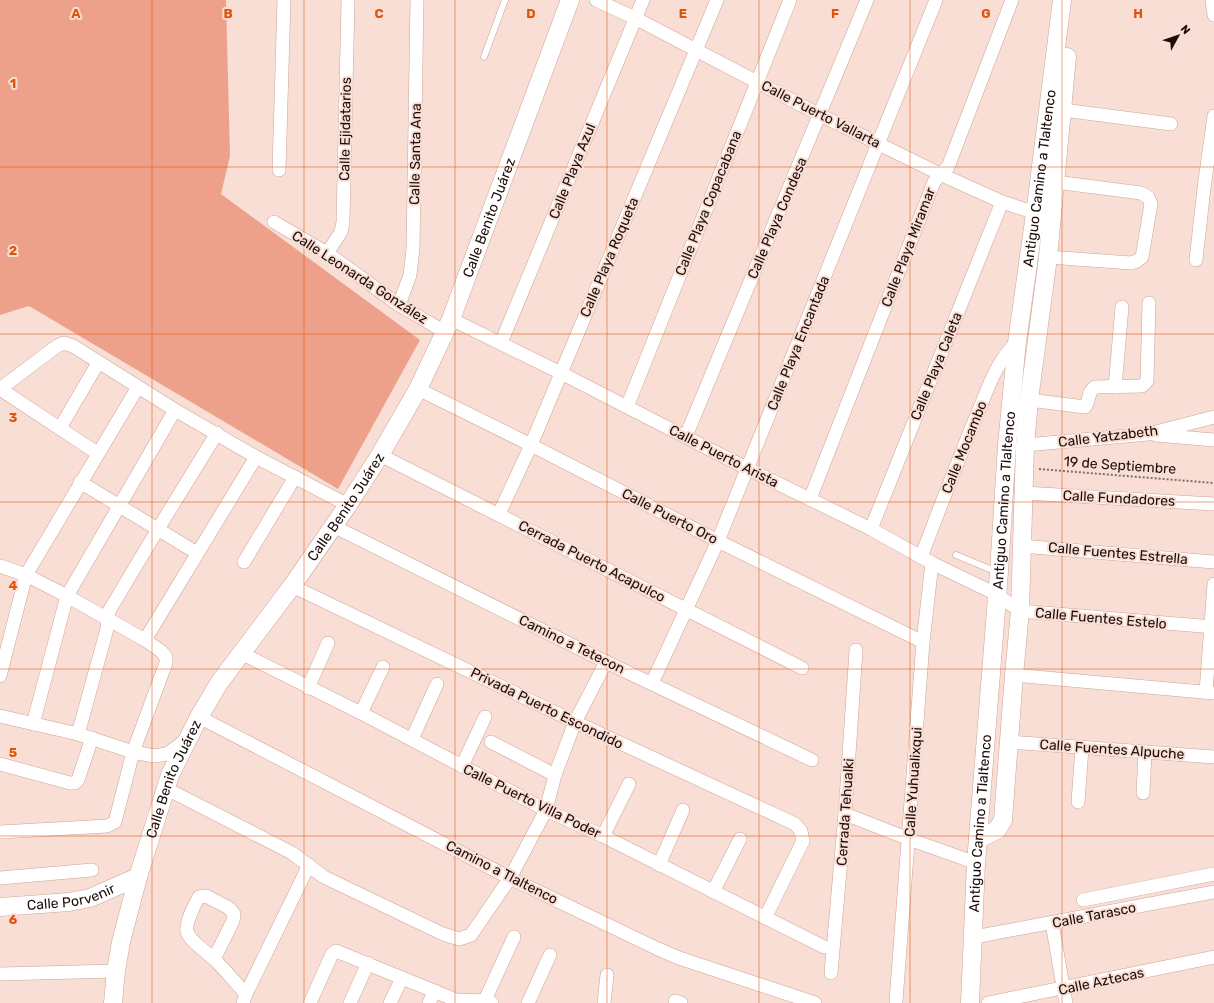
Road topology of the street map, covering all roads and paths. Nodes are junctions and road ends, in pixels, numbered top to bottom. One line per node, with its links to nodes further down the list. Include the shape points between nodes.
1 (284, 0): 27 (street)
2 (348, 0): 34 (street, Calle Ejidatarios, via 343,222 341,232)
3 (417, 0): 38 (street, Calle Santa Ana, via 413,248 410,275)
4 (505, 0): 19 (lane)
5 (570, 0): 40 (street, Calle Benito Juárez)
6 (596, 0): 17 (street, Calle Puerto Vallarta)
7 (643, 0): 17 (street, Calle Playa Azul)
8 (717, 0): 18 (street, Calle Playa Roqueta)
9 (790, 0): 20 (street, Calle Playa Copacabana)
10 (867, 0): 23 (street, Calle Playa Condesa)
11 (936, 0): 26 (street, Calle Playa Encantada)
12 (1012, 0): 28 (street, Calle Playa Miramar, via 948,167)
13 (1062, 0): 21 (street, Antiguo Camino a Tlaltenco)
14 (1073, 0): 21 (street)
15 (1212, 0): 16 (street)
16 (1214, 14)
17 (635, 18): 18 (street, Calle Puerto Vallarta); 42 (street, Calle Playa Azul)
18 (696, 49): 20 (street, Calle Puerto Vallarta); 44 (street, Calle Playa Roqueta)
19 (484, 57)
20 (756, 82): 23 (street, Calle Puerto Vallarta); 50 (street, Calle Playa Copacabana)
21 (1058, 85): 22 (street); 32 (street, Antiguo Camino a Tlaltenco)
22 (1063, 110): 25 (street); 29 (street)
23 (820, 115): 26 (street, Calle Puerto Vallarta); 56 (street, Calle Playa Condesa)
24 (1214, 116): 30 (street)
25 (1171, 124)
26 (878, 143): 28 (street, Calle Puerto Vallarta); 64 (street, Calle Playa Encantada)
27 (279, 170)
28 (940, 174): 31 (street, Calle Puerto Vallarta); 69 (street, Calle Playa Miramar, via 934,182)
29 (1055, 182): 32 (street); 35 (street, via 1141,193 1148,197 1151,204 1142,257 1137,261 1131,263)
30 (1209, 189): 36 (street)
31 (1002, 202): 32 (street, Calle Puerto Vallarta); 76 (street, Calle Playa Caleta)
32 (1043, 216): 35 (street); 41 (street, Antiguo Camino a Tlaltenco)
33 (274, 222): 34 (street, Calle Leonarda González)
34 (327, 253): 38 (street, Calle Leonarda González)
35 (1048, 257): 49 (street)
36 (1196, 260)
37 (1149, 303): 46 (street, via 1147,381 1142,386)
38 (399, 306): 40 (street, Calle Leonarda González)
39 (1122, 307): 46 (street)
40 (448, 326): 42 (street, Calle Puerto Arista); 48 (street, Calle Benito Juárez)
41 (1017, 342): 81 (street, Calle Mocambo, via 998,364 970,431); 85 (street, Antiguo Camino a Tlaltenco)
42 (502, 343): 44 (street, Calle Puerto Arista)
43 (98, 362): 45 (street); 47 (street, via 64,343); 53 (street)
44 (561, 372): 50 (street, Calle Puerto Arista); 58 (street, Calle Playa Roqueta)
45 (138, 386): 51 (street); 60 (street)
46 (1115, 387): 49 (street, via 1091,389 1085,407)
47 (0, 389): 53 (street)
48 (418, 389): 58 (street, Calle Puerto Oro); 61 (street, Calle Benito Juárez)
49 (1029, 400): 59 (street)
50 (627, 407): 56 (street, Calle Puerto Arista)
51 (175, 410): 54 (street); 72 (street)
52 (1214, 417): 55 (street, Calle Yatzabeth)
53 (60, 428): 60 (street)
54 (217, 433): 62 (street); 75 (street)
55 (1148, 434): 57 (street); 59 (street, Calle Yatzabeth)
56 (686, 436): 64 (street, Calle Puerto Arista)
57 (1214, 440)
58 (531, 445): 73 (street, Calle Playa Roqueta); 77 (street, Calle Puerto Oro)
59 (1025, 445): 63 (street)
60 (97, 453): 66 (street)
61 (380, 455): 71 (street, Calle Benito Juárez); 73 (street, Cerrada Puerto Acapulco)
62 (256, 457): 65 (street); 79 (street)
63 (1024, 468): 67 (path, 19 de Septiembre); 68 (street)
64 (748, 469): 69 (street, Calle Puerto Arista); 77 (street, Calle Playa Encantada)
65 (295, 477): 71 (street); 82 (street)
66 (80, 482): 72 (street); 86 (street)
67 (1214, 482)
68 (1024, 493): 70 (street, Calle Fundadores); 78 (street)
69 (810, 499): 76 (street, Calle Puerto Arista)
70 (1214, 504)
71 (348, 505): 74 (street, Calle Benito Juárez)
72 (119, 506): 75 (street); 90 (street)
73 (499, 514): 91 (street, Cerrada Puerto Acapulco)
74 (333, 526): 88 (street, Calle Benito Juárez); 100 (street, Camino a Tetecon)
75 (158, 529): 79 (street); 93 (street, via 109,611)
76 (870, 529): 81 (street, Calle Puerto Arista)
77 (718, 541): 91 (street, Calle Playa Encantada); 96 (street, Calle Puerto Oro)
78 (1021, 546): 83 (street, Calle Fuentes Estrella); 92 (street)
79 (197, 552): 95 (street)
80 (956, 555): 85 (lane)
81 (926, 560): 89 (street, Calle Puerto Arista); 96 (street, Calle Yuhualixqui)
82 (244, 562)
83 (1214, 562)
84 (0, 566): 86 (street)
85 (999, 572): 89 (street, Antiguo Camino a Tlaltenco)
86 (26, 575): 90 (street); 104 (street)
87 (1214, 584): 94 (street)
88 (292, 586): 99 (street, Calle Benito Juárez); 113 (street, Privada Puerto Escondido)
89 (996, 594): 92 (street, Calle Fuentes Estelo); 140 (street, Antiguo Camino a Tlaltenco)
90 (68, 596): 93 (street); 114 (street)
91 (686, 609): 102 (street, Cerrada Puerto Acapulco); 105 (street, Calle Playa Encantada)
92 (1020, 611): 94 (street, Calle Fuentes Estelo); 103 (street)
93 (109, 620): 95 (street); 115 (street)
94 (1212, 627): 108 (street)
95 (145, 640): 122 (street, via 162,651 166,656 166,663)
96 (923, 642): 139 (street, Calle Yuhualixqui)
97 (328, 643): 107 (street)
98 (856, 650): 135 (street, Cerrada Tehualki)
99 (241, 653): 107 (street, Calle Puerto Villa Poder); 111 (street, Calle Benito Juárez)
100 (606, 662): 105 (street, Camino a Tetecon); 113 (street)
101 (383, 667): 109 (street)
102 (802, 668)
103 (1014, 675): 108 (street); 120 (street)
104 (0, 676)
105 (652, 682): 125 (street, Camino a Tetecon)
106 (437, 684): 118 (street)
107 (308, 688): 109 (street, Calle Puerto Villa Poder)
108 (1210, 692)
109 (362, 713): 118 (street, Calle Puerto Villa Poder)
110 (0, 716): 114 (street)
111 (199, 717): 117 (street, Calle Benito Juárez); 148 (street, Camino a Tlaltenco)
112 (485, 717): 127 (street)
113 (575, 722): 128 (street); 153 (street, Privada Puerto Escondido, via 795,824 801,831 802,841)
114 (33, 724): 115 (street)
115 (78, 734): 116 (street)
116 (92, 738): 122 (street); 126 (street, via 75,783)
117 (188, 738): 122 (street, via 161,756); 130 (street, Calle Benito Juárez)
118 (412, 739): 127 (street, Calle Puerto Villa Poder)
119 (491, 742): 128 (street)
120 (1009, 742): 121 (street, Calle Fuentes Alpuche); 140 (street, via 1003,820 997,830)
121 (1082, 748): 123 (street, Calle Fuentes Alpuche); 132 (street)
122 (133, 752): 136 (street, via 115,822 107,826)
123 (1145, 752): 124 (street, Calle Fuentes Alpuche); 131 (street)
124 (1214, 757)
125 (812, 760)
126 (0, 764)
127 (462, 766): 133 (street, Calle Puerto Villa Poder)
128 (555, 775): 133 (street)
129 (629, 784): 137 (street)
130 (165, 788): 142 (street, via 292,853); 146 (street, Calle Benito Juárez)
131 (1142, 793)
132 (1078, 802)
133 (546, 810): 137 (street, Calle Puerto Villa Poder); 148 (street)
134 (683, 810): 143 (street)
135 (845, 814): 139 (street); 163 (street, Cerrada Tehualki)
136 (0, 832)
137 (603, 836): 143 (street, Calle Puerto Villa Poder)
138 (740, 839): 149 (street)
139 (908, 839): 141 (street); 170 (street, Calle Yuhualixqui)
140 (978, 839): 141 (street, Antiguo Camino a Tlaltenco)
141 (976, 863): 156 (street, Antiguo Camino a Tlaltenco)
142 (310, 865): 148 (street, via 324,877 443,934 459,939 471,935); 169 (street)
143 (660, 865): 149 (street, Calle Puerto Villa Poder)
144 (92, 870): 147 (street)
145 (1214, 874): 151 (street)
146 (138, 877): 152 (street, Calle Porvenir, via 90,898); 162 (street, Calle Benito Juárez)
147 (0, 878)
148 (510, 878): 180 (street, Camino a Tlaltenco, via 679,958)
149 (713, 892): 153 (street, Calle Puerto Villa Poder)
150 (1214, 892): 154 (street, Calle Tarasco)
151 (1083, 900)
152 (0, 907)
153 (765, 918): 157 (street, Calle Puerto Villa Poder)
154 (1052, 923): 156 (street, Calle Tarasco); 167 (street)
155 (514, 937): 172 (street)
156 (974, 937): 181 (street, Antiguo Camino a Tlaltenco)
157 (824, 947)
158 (550, 955): 178 (street)
159 (1214, 957): 167 (street, Calle Aztecas)
160 (214, 959): 160 (street, via 191,939 186,931 199,896 206,896 229,908 234,914); 169 (street)
161 (368, 963): 166 (street); 174 (street, via 336,951 332,954); 175 (street)
162 (116, 971): 164 (street); 173 (street, Calle Benito Juárez)
163 (831, 973)
164 (0, 974)
165 (607, 975): 179 (street)
166 (402, 978): 168 (street); 176 (street)
167 (1063, 988): 182 (street, Calle Aztecas); 183 (street)
168 (435, 991): 171 (street, via 456,1000); 177 (street)
169 (245, 999)
170 (896, 1001)
171 (471, 1002): 172 (street)
172 (488, 1002)
173 (113, 1003)
174 (310, 1003)
175 (350, 1003)
176 (390, 1003)
177 (429, 1003)
178 (528, 1003)
179 (604, 1003)
180 (815, 1003)
181 (970, 1003)
182 (988, 1003)
183 (1066, 1003)

